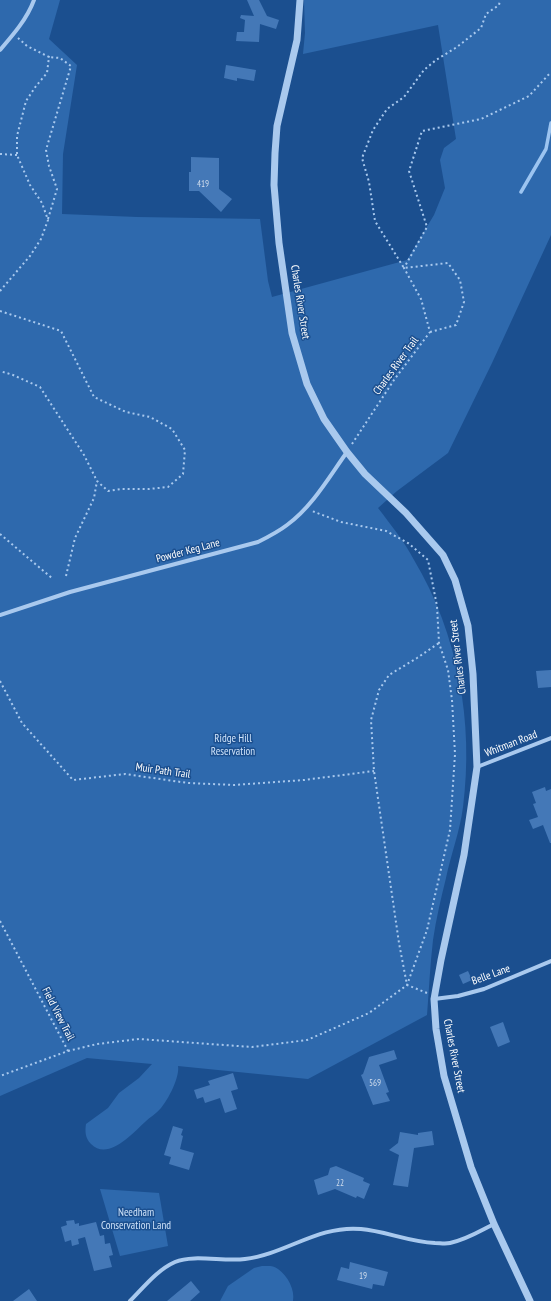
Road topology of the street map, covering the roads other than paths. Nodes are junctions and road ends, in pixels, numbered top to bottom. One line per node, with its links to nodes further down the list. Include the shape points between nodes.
1 (34, 0): 3 (street, via 13,35)
2 (300, 0): 4 (street, Charles River Street, via 297,40 277,126 274,185 279,243 292,333 307,384 324,419)
3 (0, 50)
4 (347, 452): 5 (street, Powder Keg Lane, via 305,508 275,534 258,542 70,592); 7 (street, Charles River Street, via 419,527 442,555 456,580 468,626)
5 (0, 616)
6 (551, 738): 7 (street, Whitman Road)
7 (477, 767): 9 (street, Charles River Street, via 464,855)
8 (551, 961): 9 (street, Belle Lane, via 484,989)
9 (435, 1000): 10 (street, Charles River Street, via 436,1029 444,1076 471,1167)
10 (494, 1224): 11 (street, via 468,1238 449,1243 422,1242 361,1229 341,1229 315,1235 270,1255 244,1259 177,1261 161,1270); 12 (street, Charles River Street)
11 (130, 1301)
12 (530, 1301)

